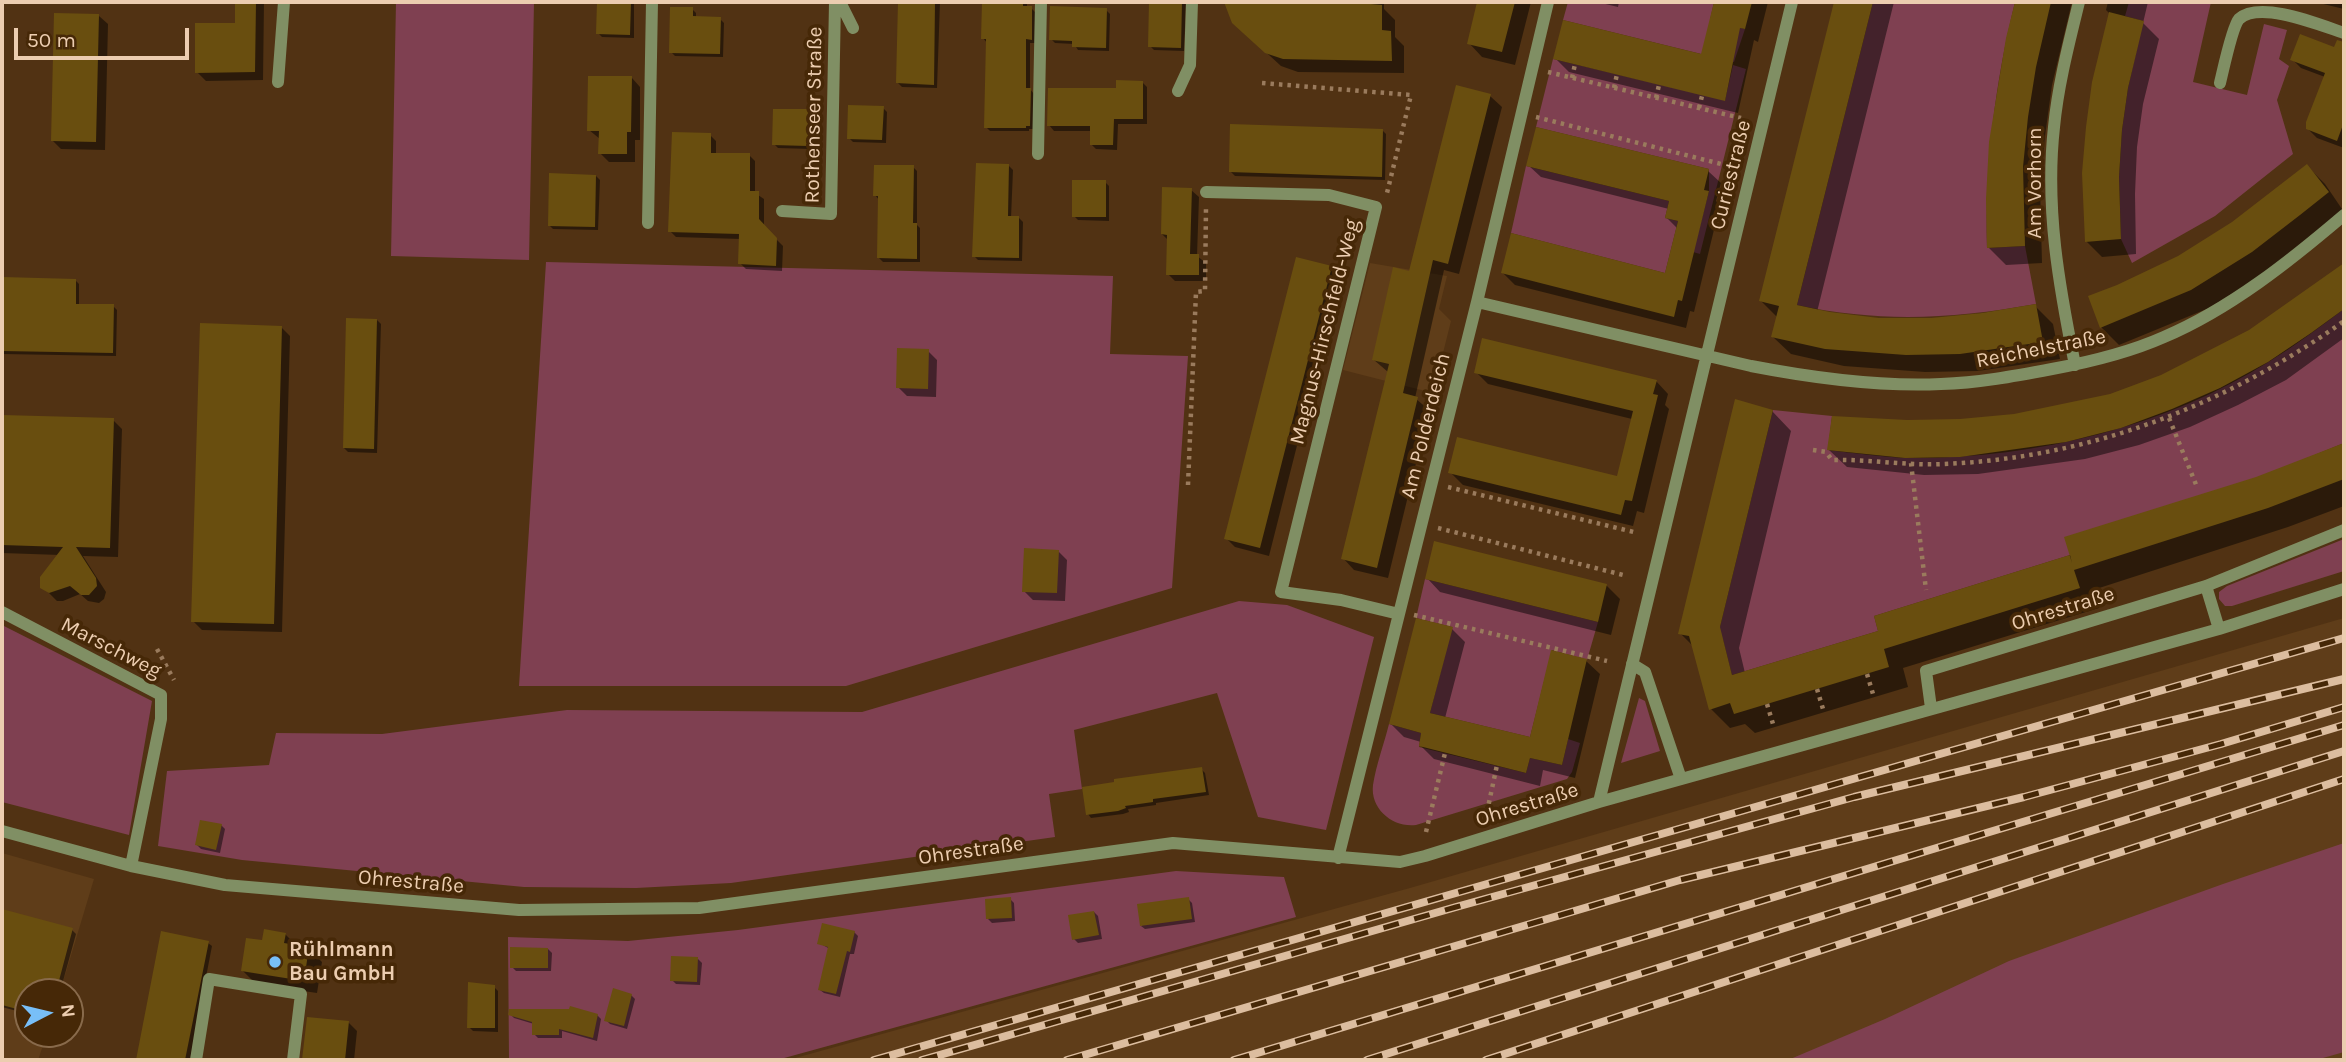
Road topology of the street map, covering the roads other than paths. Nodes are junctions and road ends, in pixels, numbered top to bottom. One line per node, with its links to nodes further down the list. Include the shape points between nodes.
1 (284, 2): 11 (street)
2 (652, 2): 18 (street)
3 (837, 2): 9 (street, Rothenseer Straße); 16 (street, Rothenseer Straße, via 831,214)
4 (1041, 2): 14 (street)
5 (1192, 2): 13 (street, via 1190,65)
6 (1548, 2): 19 (street, Am Polderdeich)
7 (1792, 2): 20 (street, Curiestraße)
8 (2079, 2): 21 (street, Am Vorhorn, via 2056,106 2051,174 2054,245)
9 (853, 29)
10 (2344, 33): 12 (street, via 2279,11 2248,13 2238,20)
11 (278, 82)
12 (2220, 83)
13 (1178, 91)
14 (1038, 154)
15 (1206, 192): 26 (street, Magnus-Hirschfeld-Weg, via 1329,195 1376,207 1281,592)
16 (782, 212)
17 (2344, 215): 21 (street, Reichelstraße, via 2298,254 2185,327 2143,346)
18 (648, 223)
19 (1477, 302): 20 (street); 26 (street, Am Polderdeich)
20 (1707, 356): 21 (street, Reichelstraße, via 1796,374 1902,384 1982,381); 28 (street, Curiestraße)
21 (2075, 365)
22 (2344, 530): 23 (street, Ohrestraße)
23 (2206, 586): 27 (street); 29 (street, Ohrestraße, via 1926,671)
24 (2344, 589): 27 (street, Ohrestraße)
25 (2, 612): 34 (street, Marschweg, via 161,695 161,719)
26 (1399, 613): 33 (street, Am Polderdeich)
27 (2219, 629): 29 (street, Ohrestraße)
28 (1632, 664): 30 (street, via 1645,672); 31 (street, Curiestraße)
29 (1931, 708): 30 (street, Ohrestraße)
30 (1681, 779): 31 (street, Ohrestraße)
31 (1599, 802): 33 (street, Ohrestraße, via 1400,862)
32 (2, 831): 34 (street, Ohrestraße)
33 (1338, 858): 34 (street, Ohrestraße, via 1173,843 699,908 519,910 225,885)
34 (131, 866)
35 (196, 1060): 36 (street, via 209,979 301,994)
36 (293, 1060)

